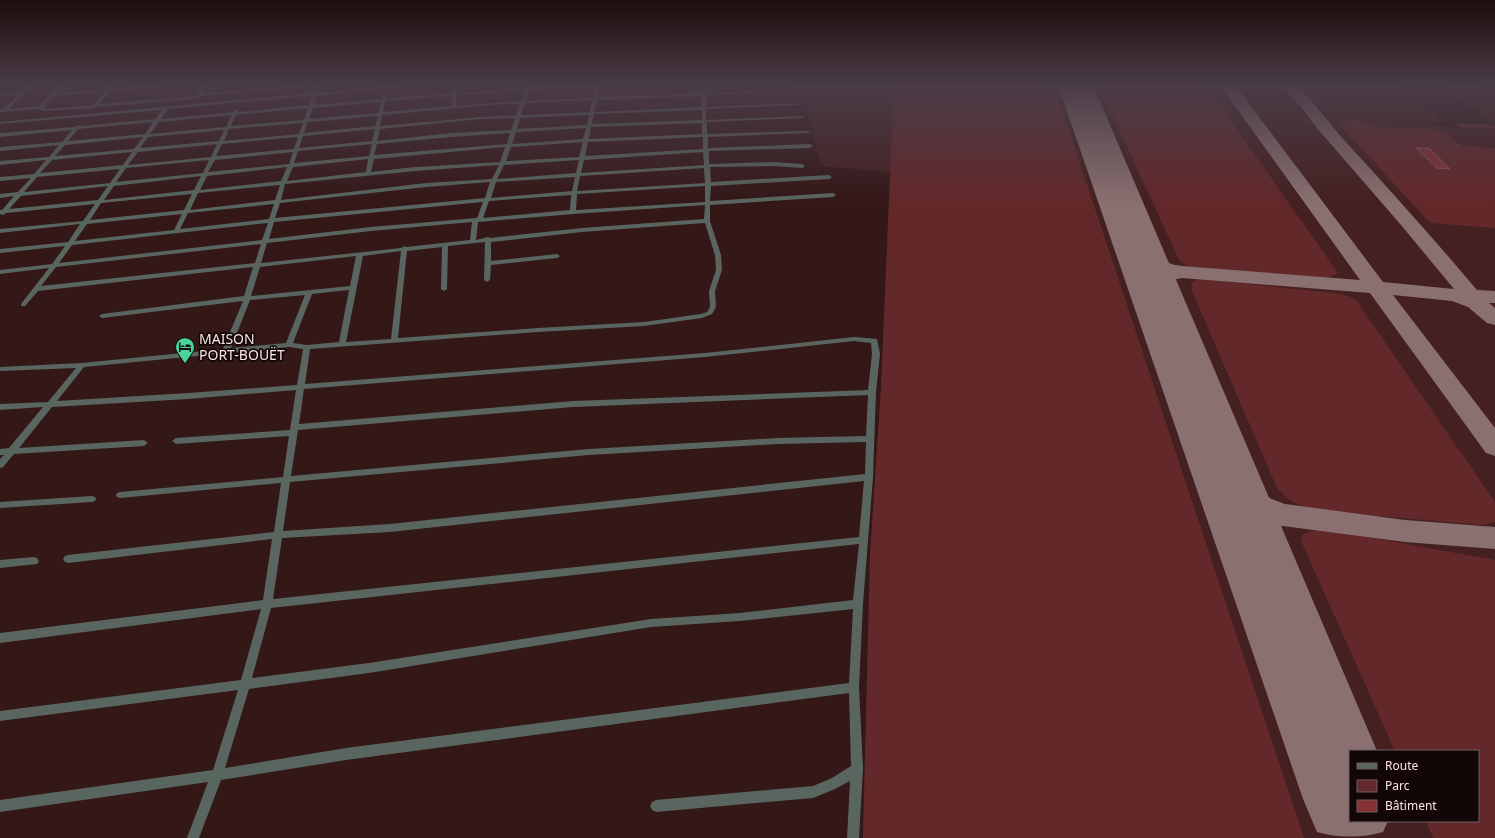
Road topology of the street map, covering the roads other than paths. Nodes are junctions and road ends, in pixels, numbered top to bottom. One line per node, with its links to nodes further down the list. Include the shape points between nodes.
1 (79, 124): 13 (street)
2 (121, 124): 13 (street)
3 (155, 124): 19 (street)
4 (229, 124): 14 (street)
5 (275, 124): 14 (street)
6 (305, 124): 17 (street)
7 (412, 124): 12 (street)
8 (515, 124): 15 (street)
9 (632, 124): 11 (street)
10 (704, 124): 20 (street)
11 (588, 126): 15 (street); 21 (street)
12 (378, 127): 17 (street); 23 (street)
13 (76, 128): 18 (street); 24 (street)
14 (227, 129): 19 (street); 22 (street)
15 (513, 131): 23 (street); 25 (street)
16 (808, 132): 20 (street)
17 (301, 134): 22 (street); 28 (street)
18 (0, 135)
19 (147, 135): 24 (street); 30 (street)
20 (705, 136): 21 (street); 29 (street)
21 (585, 141): 25 (street); 31 (street)
22 (220, 142): 30 (street); 34 (street)
23 (374, 142): 28 (street); 33 (street)
24 (62, 143): 27 (street); 32 (street)
25 (508, 146): 33 (street); 35 (street)
26 (810, 146): 29 (street)
27 (0, 149)
28 (296, 150): 34 (street); 37 (street)
29 (706, 150): 31 (street); 38 (street)
30 (136, 151): 32 (street); 40 (street)
31 (582, 157): 35 (street); 42 (street)
32 (49, 158): 36 (street); 43 (street)
33 (370, 158): 37 (street); 41 (street)
34 (212, 159): 40 (street); 44 (street)
35 (503, 162): 41 (street); 47 (street)
36 (0, 163)
37 (291, 165): 44 (street); 48 (street)
38 (706, 166): 39 (street); 42 (street); 49 (street)
39 (802, 166)
40 (124, 167): 43 (street); 50 (street)
41 (368, 174): 48 (street)
42 (579, 174): 47 (street); 52 (street)
43 (35, 175): 46 (street); 53 (street)
44 (203, 175): 50 (street); 51 (street)
45 (829, 177): 49 (street)
46 (0, 179)
47 (494, 180): 56 (street); 57 (street)
48 (283, 183): 51 (street); 57 (street)
49 (708, 183): 52 (street); 59 (street)
50 (112, 184): 53 (street); 58 (street)
51 (194, 193): 58 (street); 60 (street)
52 (574, 193): 56 (street); 61 (street)
53 (19, 194): 55 (street); 62 (street)
54 (833, 195): 59 (street)
55 (0, 196)
56 (487, 200): 63 (street); 64 (street)
57 (277, 201): 60 (street); 63 (street)
58 (99, 202): 62 (street); 66 (street)
59 (707, 202): 61 (street); 65 (street)
60 (184, 212): 66 (street); 68 (street)
61 (573, 212): 64 (street)
62 (1, 214)
63 (273, 220): 68 (street); 71 (street)
64 (478, 220): 70 (street); 71 (street)
65 (707, 221): 69 (street); 90 (street, via 718,255 719,270 712,291 713,307 702,316 644,324)
66 (85, 222): 67 (street); 72 (street)
67 (0, 231)
68 (176, 232): 72 (street)
69 (488, 239): 70 (street); 78 (street)
70 (473, 241): 73 (street)
71 (265, 242): 79 (street); 80 (street)
72 (69, 244): 75 (street); 80 (street)
73 (445, 244): 74 (street); 85 (street)
74 (404, 248): 76 (street); 90 (street)
75 (0, 251)
76 (360, 253): 79 (street); 83 (street)
77 (557, 256): 78 (street)
78 (487, 263): 82 (street)
79 (257, 265): 84 (street); 87 (street)
80 (54, 266): 81 (street); 84 (street)
81 (0, 272)
82 (487, 280)
83 (353, 288): 86 (street); 91 (street)
84 (36, 289): 88 (street)
85 (444, 289)
86 (309, 292): 87 (street); 92 (street)
87 (247, 298): 89 (street); 94 (street)
88 (23, 305)
89 (102, 316)
90 (394, 340): 91 (street)
91 (342, 344): 93 (street)
92 (289, 345): 93 (street); 94 (street)
93 (307, 347): 97 (street)
94 (226, 351): 95 (street)
95 (82, 364): 96 (street); 99 (street)
96 (0, 369)
97 (301, 387): 98 (street, via 705,355 854,339 874,341 876,354); 99 (street); 101 (street)
98 (872, 392): 101 (street, via 580,404); 102 (street)
99 (50, 404): 100 (street); 105 (street)
100 (0, 407)
101 (294, 430): 103 (street); 109 (street)
102 (871, 439): 108 (street); 109 (street, via 715,444 538,455)
103 (176, 441)
104 (144, 443): 105 (street)
105 (10, 451): 106 (street); 107 (street)
106 (0, 452)
107 (0, 465)
108 (869, 477): 113 (street, via 390,528); 114 (street)
109 (286, 480): 110 (street); 113 (street)
110 (120, 495)
111 (92, 499): 112 (street)
112 (0, 505)
113 (278, 535): 115 (street); 118 (street)
114 (863, 540): 118 (street); 119 (street)
115 (68, 559)
116 (34, 562): 117 (street)
117 (0, 564)
118 (267, 604): 120 (street); 121 (street)
119 (858, 604): 121 (street, via 740,617 651,623 370,668); 122 (street)
120 (0, 638)
121 (245, 684): 123 (street); 125 (street)
122 (854, 687): 124 (street); 125 (street, via 346,754)
123 (0, 716)
124 (856, 768): 127 (street, via 834,784 813,792); 129 (street)
125 (217, 776): 126 (street); 128 (street)
126 (0, 806)
127 (656, 806)
128 (193, 838)
129 (853, 838)

